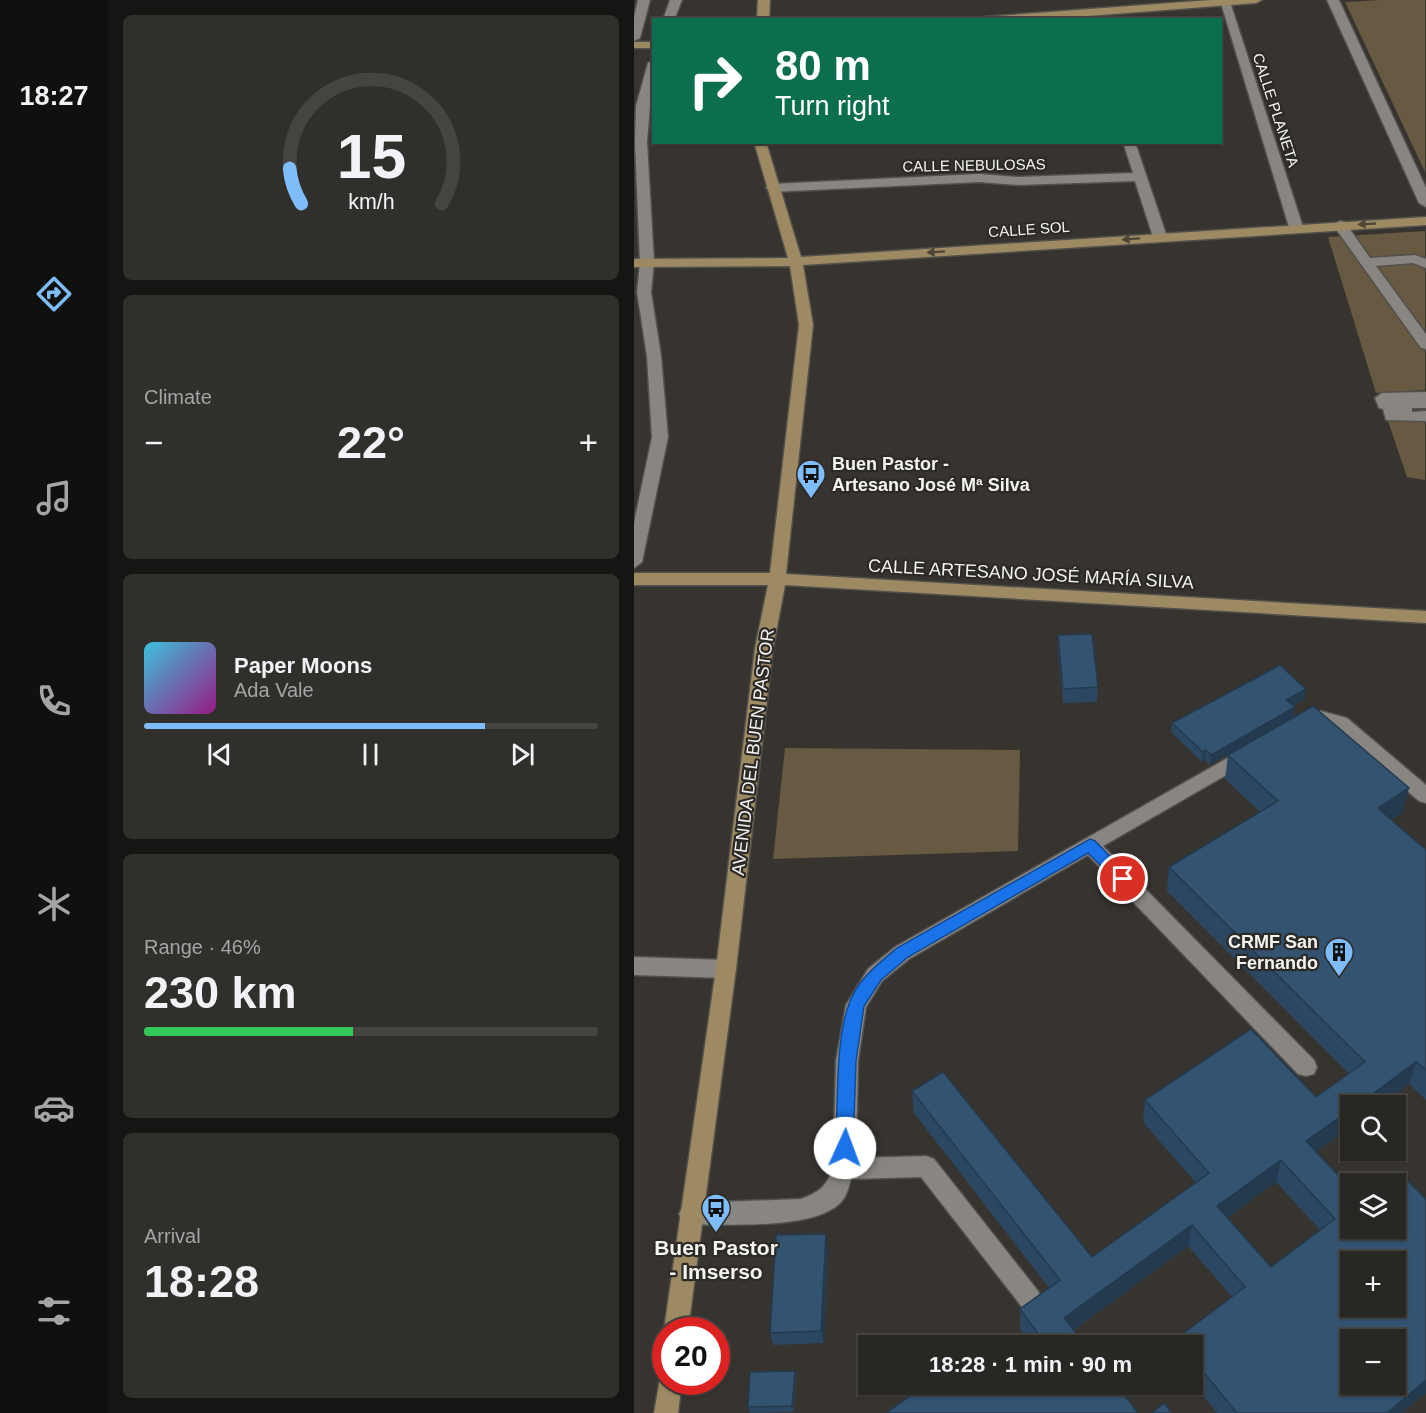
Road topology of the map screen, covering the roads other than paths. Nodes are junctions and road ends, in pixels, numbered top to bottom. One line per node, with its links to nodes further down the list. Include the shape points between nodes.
1 (644, 0): 11 (street)
2 (676, 0): 8 (street)
3 (764, 0): 9 (street)
4 (1256, 0): 6 (street)
5 (1333, 0): 19 (street)
6 (1224, 2): 7 (street); 22 (street, CALLE PLANETA)
7 (1083, 16): 10 (street)
8 (669, 18)
9 (763, 18)
10 (1034, 18)
11 (634, 38)
12 (634, 45): 13 (street)
13 (652, 45)
14 (652, 70): 24 (street, via 642,106)
15 (761, 144): 18 (street, AVENIDA DEL BUEN PASTOR)
16 (1130, 144): 17 (street)
17 (1141, 177): 18 (street, CALLE NEBULOSAS, via 1018,182 979,178); 23 (street)
18 (772, 188): 25 (street, AVENIDA DEL BUEN PASTOR)
19 (1426, 203)
20 (1426, 220): 21 (street, CALLE SOL, one-way to 21)
21 (1340, 225): 22 (street, CALLE SOL); 26 (street)
22 (1296, 227): 23 (street, CALLE SOL)
23 (1160, 237): 25 (street, CALLE SOL, one-way to 25)
24 (639, 244): 27 (street)
25 (796, 262): 27 (street, CALLE SOL); 36 (street, AVENIDA DEL BUEN PASTOR, via 806,326)
26 (1367, 262): 28 (street, via 1415,259); 29 (street)
27 (641, 263): 34 (street, via 660,436)
28 (1426, 264)
29 (1426, 345)
30 (1426, 397): 31 (street, via 1382,398 1384,405)
31 (1426, 403)
32 (1426, 410): 33 (street, via 1389,411 1391,417)
33 (1426, 416)
34 (634, 562)
35 (634, 579): 36 (street, CALLE ARTESANO JOSÉ MARÍA SILVA)
36 (776, 579): 37 (street, CALLE ARTESANO JOSÉ MARÍA SILVA); 43 (street, AVENIDA DEL BUEN PASTOR, via 764,648)
37 (1426, 617)
38 (1292, 729): 40 (street, via 1310,719 1341,723)
39 (1261, 746): 41 (street)
40 (1426, 796)
41 (1090, 845): 44 (street); 45 (street, via 902,953 875,975 856,1005 847,1061)
42 (634, 966): 43 (street)
43 (726, 969): 46 (street, AVENIDA DEL BUEN PASTOR)
44 (1306, 1067)
45 (844, 1169): 46 (street, via 835,1192 815,1206 760,1213); 47 (street, via 926,1166)
46 (691, 1214): 48 (street, AVENIDA DEL BUEN PASTOR)
47 (1030, 1299)
48 (678, 1317)
49 (668, 1395): 50 (street)
50 (666, 1413)

